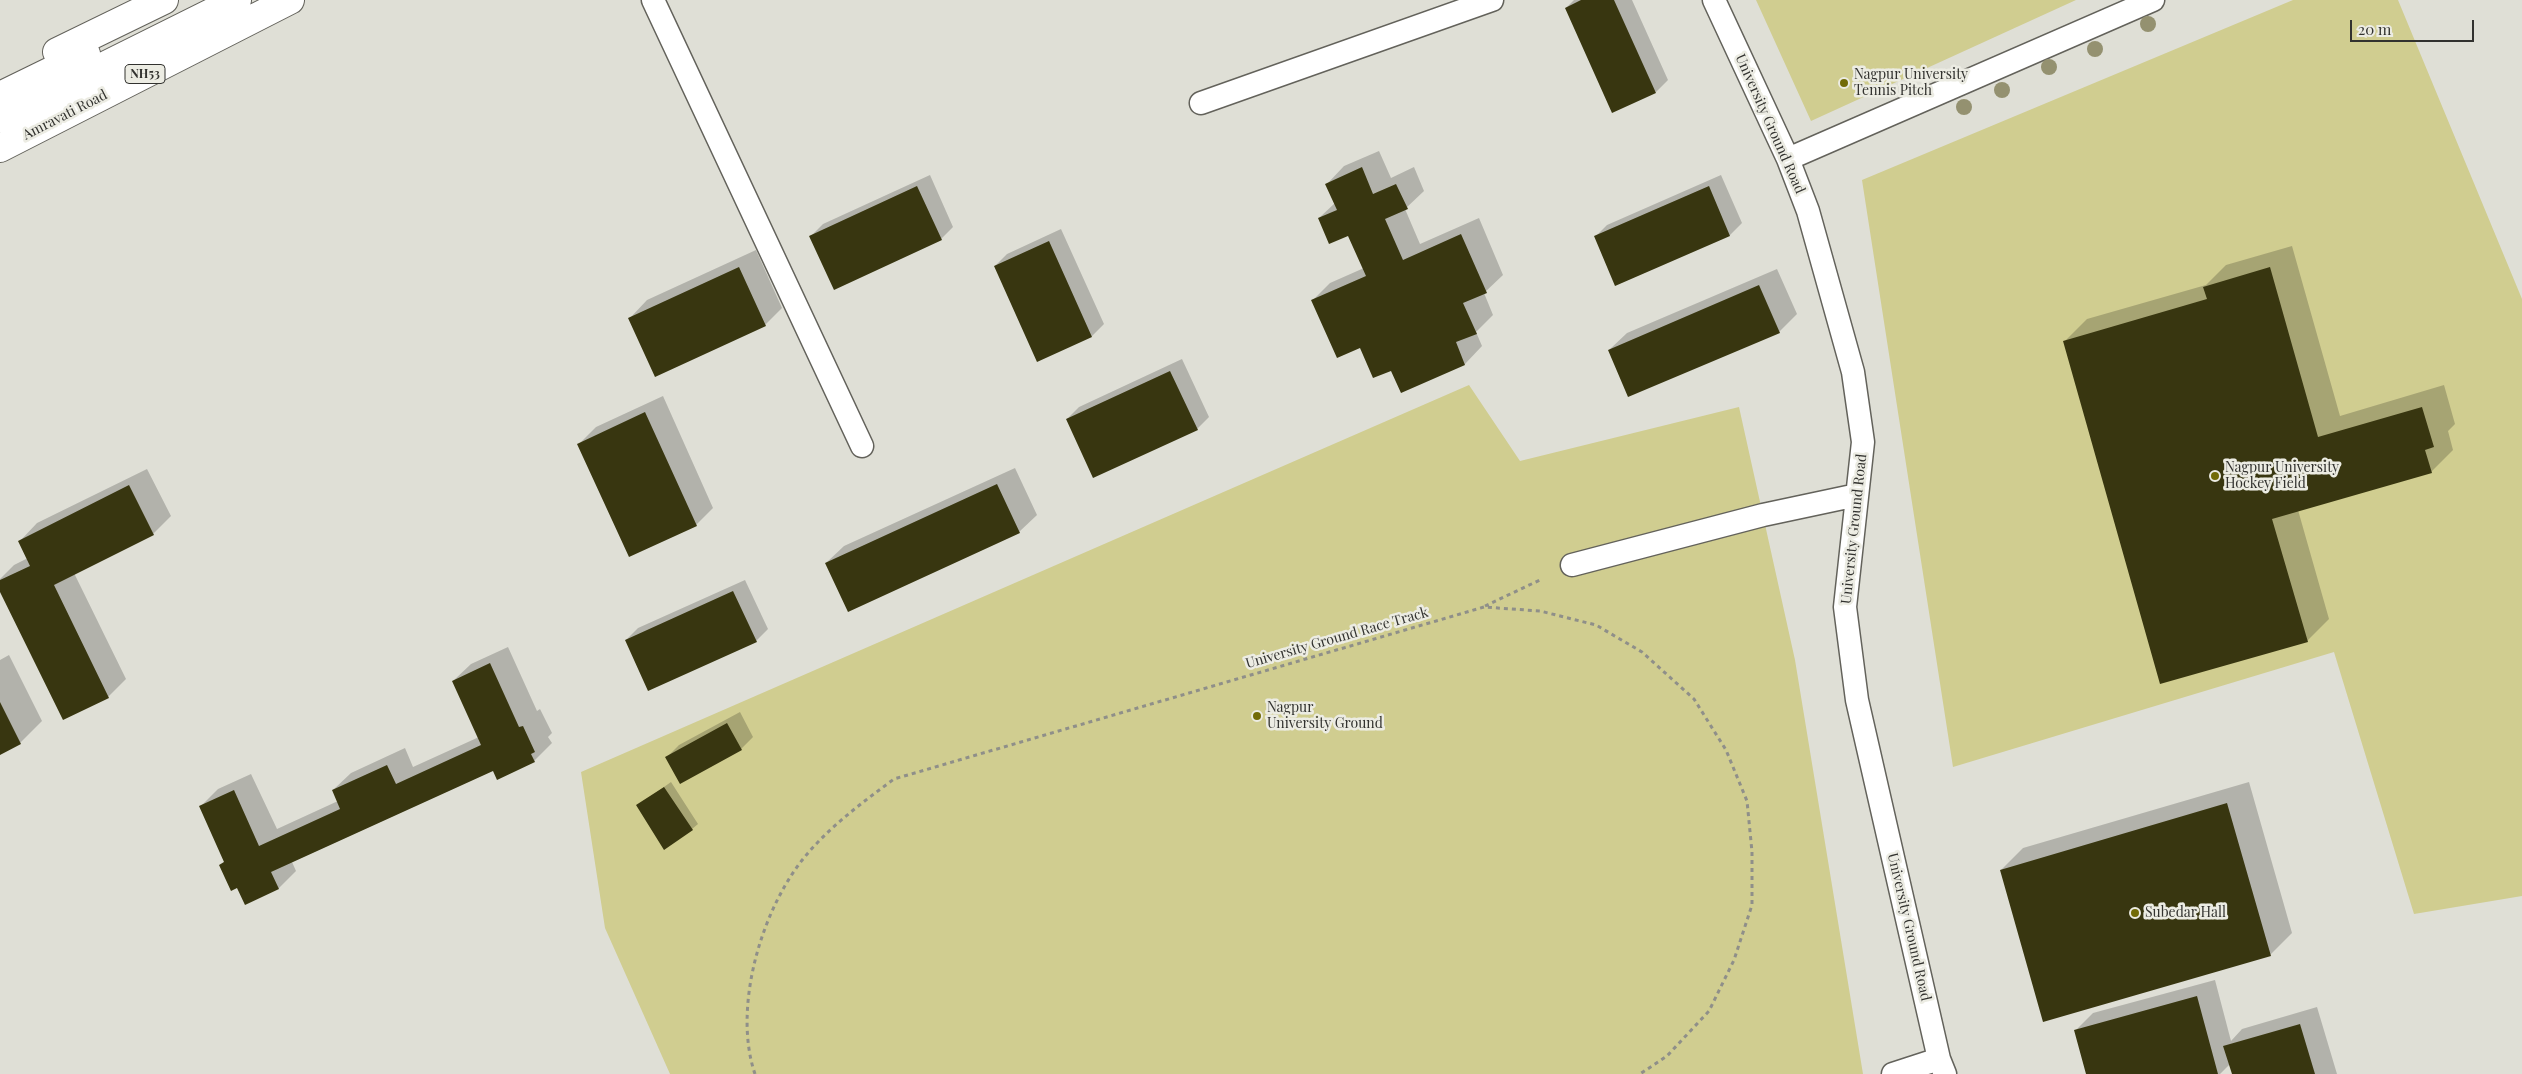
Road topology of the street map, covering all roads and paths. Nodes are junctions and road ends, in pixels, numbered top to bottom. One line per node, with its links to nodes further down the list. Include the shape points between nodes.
1 (164, 0): 9 (highway)
2 (197, 0): 10 (highway)
3 (237, 0): 12 (highway)
4 (290, 0): 13 (highway, Amravati Road / NH53)
5 (652, 0): 15 (lane)
6 (1492, 0): 11 (lane)
7 (1714, 0): 14 (lane, University Ground Road)
8 (2153, 0): 14 (lane)
9 (0, 81)
10 (0, 96)
11 (1201, 102)
12 (0, 118)
13 (0, 148)
14 (1788, 159): 16 (lane, University Ground Road, via 1808,211 1853,372 1862,442)
15 (862, 446)
16 (1857, 495): 17 (lane, via 1763,515); 19 (lane, University Ground Road, via 1845,607 1857,700)
17 (1572, 565): 18 (path)
18 (1484, 607): 20 (path, University Ground Race Track, via 894,780 846,814 807,854 771,909 753,973 747,1020); 21 (path, University Ground Race Track, via 1540,611 1596,625 1642,652 1694,699 1726,750 1747,801 1752,852 1752,905 1734,960 1709,1011 1667,1056)
19 (1942, 1067): 22 (lane)
20 (755, 1074)
21 (1640, 1074)
22 (1893, 1074)

